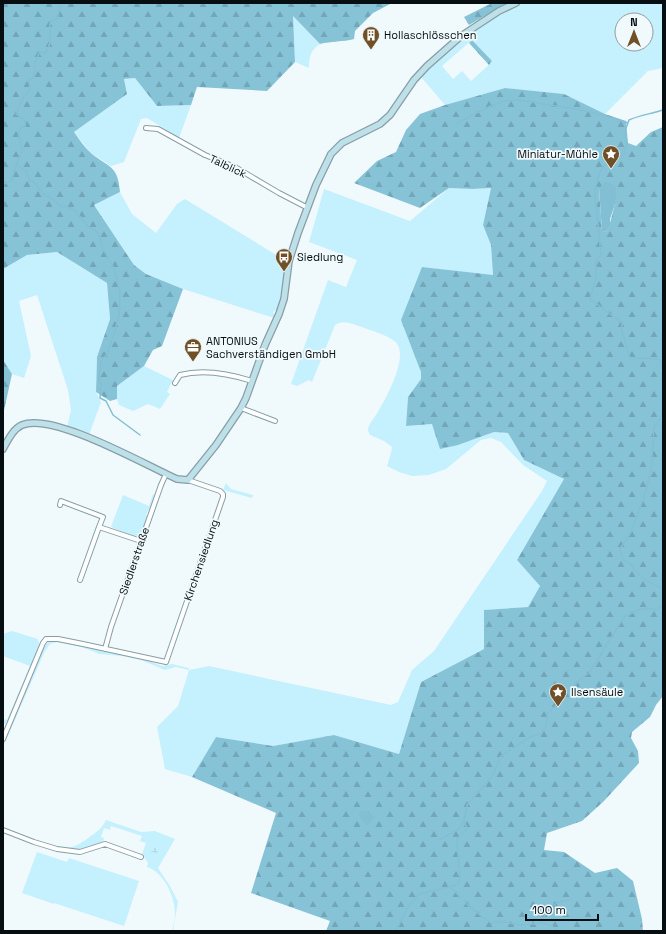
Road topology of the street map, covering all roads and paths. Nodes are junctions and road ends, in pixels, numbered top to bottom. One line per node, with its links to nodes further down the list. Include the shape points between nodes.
1 (516, 3): 3 (street, via 461,36 427,66 380,124 342,143 331,154)
2 (146, 128): 3 (street, Talblick, via 158,130 205,155 235,167)
3 (308, 208): 4 (street, via 289,261 281,310)
4 (252, 381): 5 (street, via 208,372 180,375); 6 (street)
5 (176, 383)
6 (241, 408): 7 (street); 10 (street)
7 (275, 421)
8 (3, 449): 9 (street, via 16,429 22,425 39,423 94,440)
9 (166, 474): 10 (street); 13 (street, Siedlerstraße)
10 (188, 480): 15 (street, Kirchensiedlung, via 220,491 223,497 166,662)
11 (60, 505): 12 (street, via 61,501 103,516)
12 (99, 527): 13 (street); 14 (street)
13 (141, 541): 15 (street, Siedlerstraße)
14 (80, 580)
15 (105, 649): 16 (street, via 58,639 46,639)
16 (3, 738)
17 (3, 830): 18 (street, via 57,849 80,852 105,844)
18 (141, 857)

